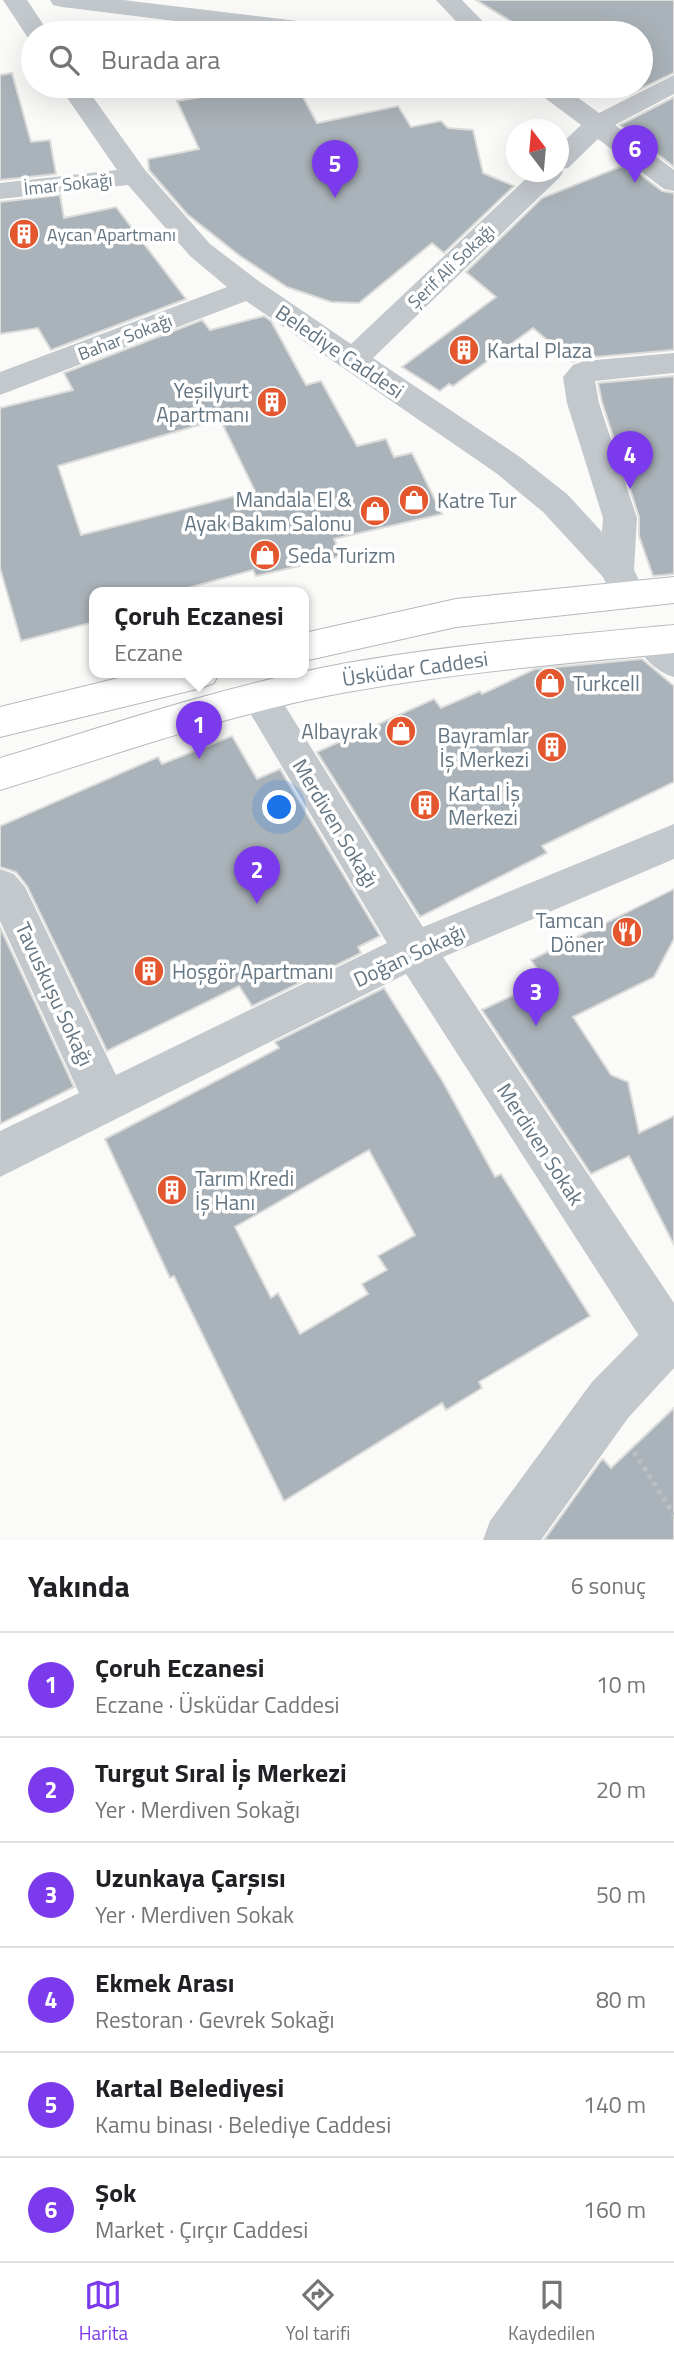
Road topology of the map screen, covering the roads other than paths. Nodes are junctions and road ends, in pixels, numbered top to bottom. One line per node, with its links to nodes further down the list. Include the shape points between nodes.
1 (15, 0): 4 (street)
2 (62, 0): 5 (street)
3 (448, 0): 6 (street)
4 (29, 21)
5 (234, 21)
6 (469, 21)
7 (674, 83): 8 (street)
8 (653, 94)
9 (80, 98): 14 (street, Belediye Caddesi)
10 (562, 98): 12 (street)
11 (646, 98): 12 (street)
12 (598, 124): 13 (street); 16 (street)
13 (569, 152)
14 (135, 176): 17 (street, İmar Sokağı); 18 (street, Belediye Caddesi, via 200,250)
15 (539, 182): 19 (street, Şerif Ali Sokağı)
16 (674, 183)
17 (0, 191)
18 (249, 289): 19 (street, Belediye Caddesi); 21 (street, Bahar Sokağı)
19 (353, 360): 22 (street, Belediye Caddesi, via 546,495)
20 (674, 363): 22 (street, via 584,372 579,377 620,518)
21 (0, 384)
22 (623, 582): 23 (main road, Üsküdar Caddesi); 24 (main road, Üsküdar Caddesi); 25 (main road)
23 (674, 590)
24 (309, 646)
25 (666, 647): 27 (main road, Üsküdar Caddesi, via 496,656)
26 (180, 678): 28 (main road)
27 (259, 696): 29 (main road, Üsküdar Caddesi); 32 (street, Merdiven Sokağı)
28 (0, 722)
29 (0, 774)
30 (674, 841): 32 (street, Doğan Sokağı)
31 (4, 897): 33 (street, Tavuskuşu Sokağı)
32 (414, 950): 33 (street, Doğan Sokağı); 35 (street, Merdiven Sokak)
33 (106, 1103): 34 (street, Doğan Sokağı)
34 (0, 1155)
35 (671, 1336): 36 (street, via 610,1400)
36 (509, 1540)

